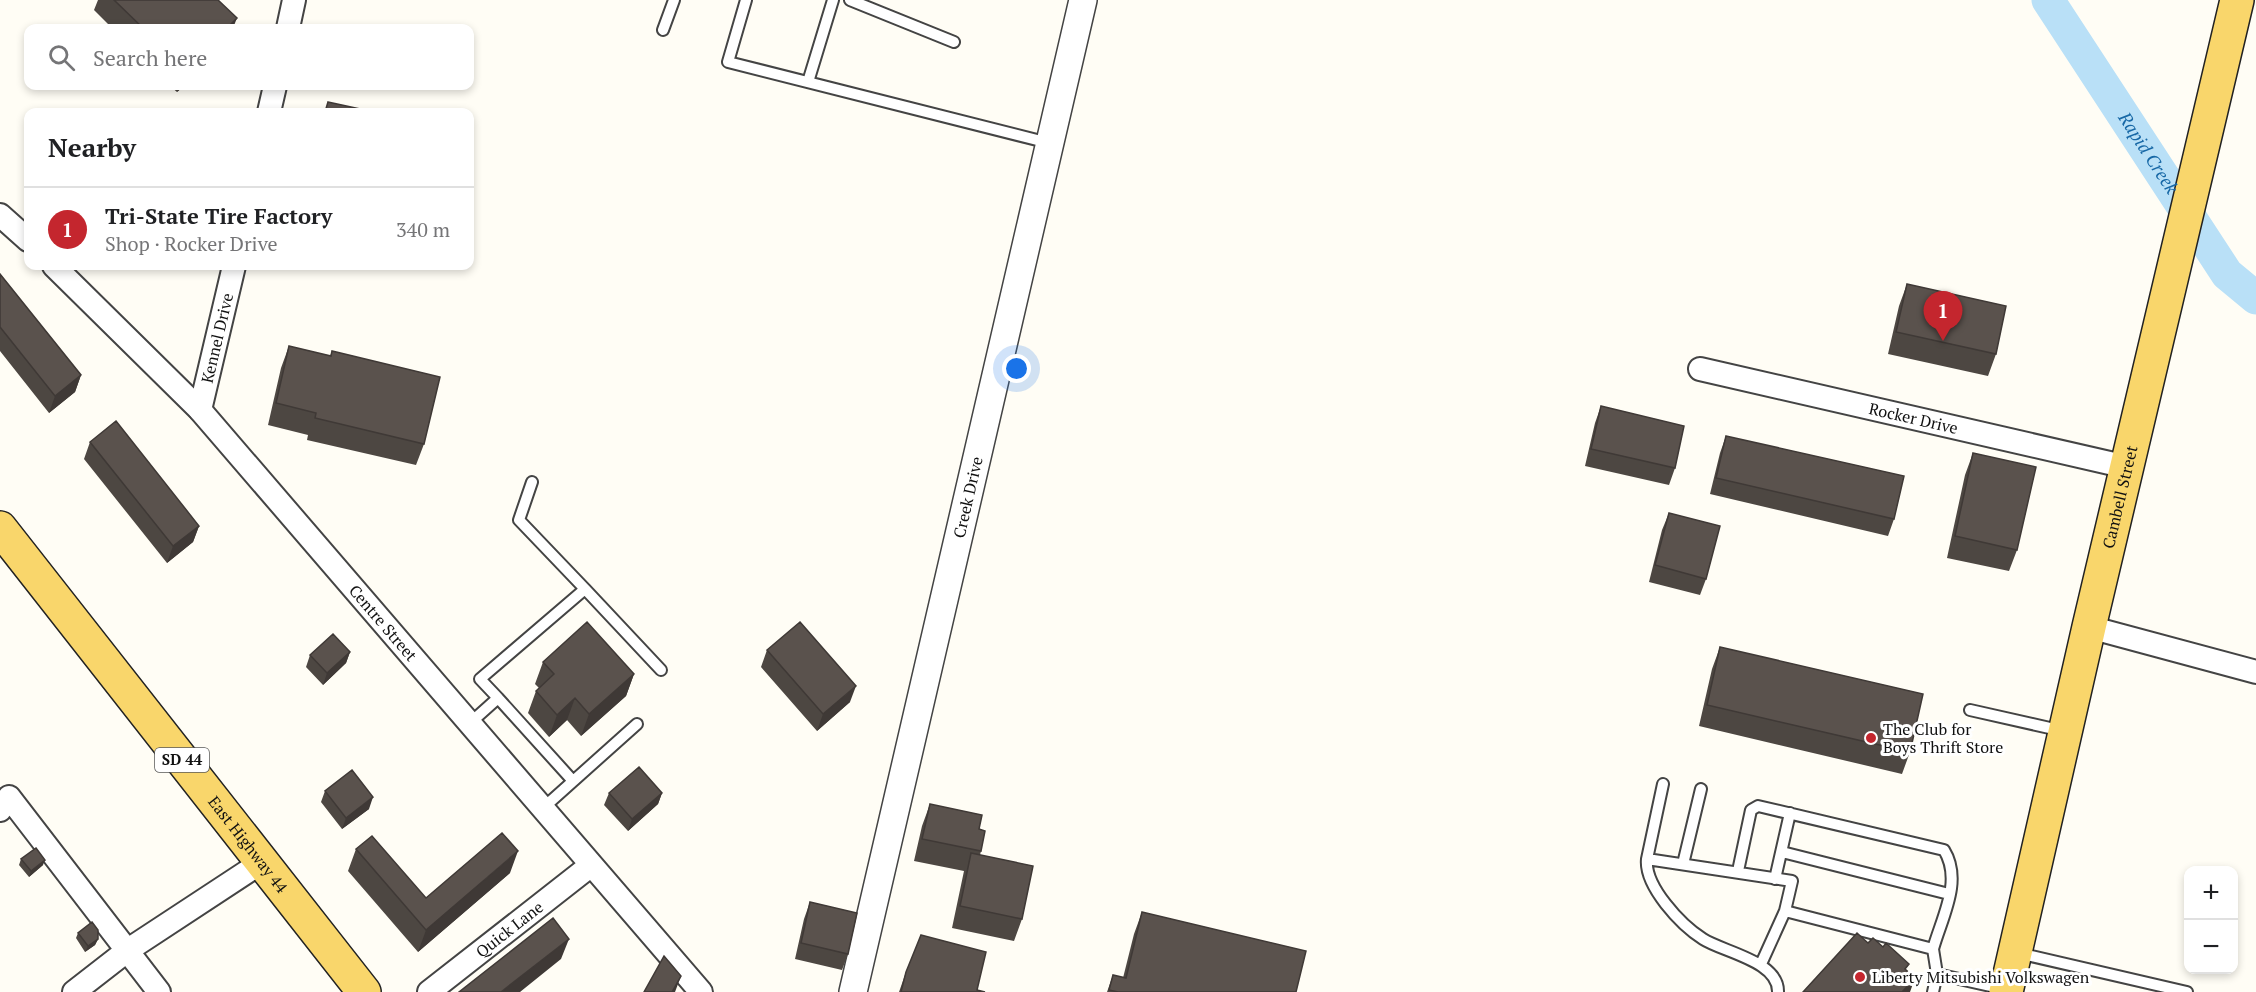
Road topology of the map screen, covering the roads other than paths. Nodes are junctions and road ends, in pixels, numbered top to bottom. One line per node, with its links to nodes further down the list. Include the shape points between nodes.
1 (294, 0): 8 (street)
2 (674, 0): 9 (lane)
3 (746, 0): 11 (lane, via 728,62)
4 (833, 0): 11 (lane)
5 (850, 0): 10 (lane)
6 (1083, 0): 14 (street, Creek Drive)
7 (2237, 0): 21 (main road, Cambell Street)
8 (289, 24)
9 (663, 30)
10 (954, 42)
11 (808, 82): 14 (lane)
12 (274, 90): 13 (street)
13 (270, 108)
14 (1049, 143): 59 (street, Creek Drive)
15 (0, 215): 16 (street)
16 (24, 236)
17 (58, 270): 20 (street, Centre Street)
18 (233, 270): 20 (street, Kennel Drive)
19 (1700, 369): 21 (street, Rocker Drive)
20 (200, 410): 30 (street, Centre Street)
21 (2127, 467): 25 (main road, Cambell Street)
22 (532, 482): 24 (lane, via 519,520)
23 (0, 528): 41 (main road, East Highway 44 / SD 44)
24 (585, 589): 26 (lane); 28 (lane, via 480,680)
25 (2089, 627): 27 (street); 32 (main road, Cambell Street)
26 (660, 670)
27 (2256, 672)
28 (498, 698): 30 (lane); 33 (lane)
29 (1970, 710): 32 (lane)
30 (469, 724): 37 (street, Centre Street)
31 (637, 724): 33 (lane)
32 (2065, 732): 50 (main road, Cambell Street)
33 (573, 781): 37 (lane)
34 (1663, 784): 40 (lane)
35 (1701, 789): 42 (lane)
36 (0, 810): 49 (street, via 9,797)
37 (542, 810): 43 (street, Centre Street)
38 (1790, 813): 39 (lane); 44 (lane, via 1758,806 1751,810); 46 (lane, via 1944,850 1952,863 1954,880)
39 (1782, 852): 45 (lane); 46 (lane)
40 (1647, 859): 42 (lane); 51 (lane, via 1646,869 1671,911 1703,939)
41 (262, 862): 49 (street); 57 (main road, East Highway 44 / SD 44)
42 (1683, 864): 44 (lane)
43 (590, 866): 53 (street, Centre Street); 58 (street, Quick Lane)
44 (1738, 871): 45 (lane)
45 (1775, 879): 47 (lane, via 1792,881)
46 (1949, 894): 48 (lane)
47 (1785, 911): 48 (lane); 51 (lane)
48 (1933, 949): 52 (lane)
49 (128, 950): 55 (street); 56 (street)
50 (2015, 952): 54 (main road, Cambell Street); 62 (lane)
51 (1761, 964): 60 (lane, via 1778,986)
52 (1937, 974): 54 (lane); 61 (lane)
53 (696, 990)
54 (2006, 991)
55 (74, 992)
56 (159, 992)
57 (364, 992)
58 (429, 992)
59 (853, 992)
60 (1778, 992)
61 (1933, 992)
62 (2187, 992)

